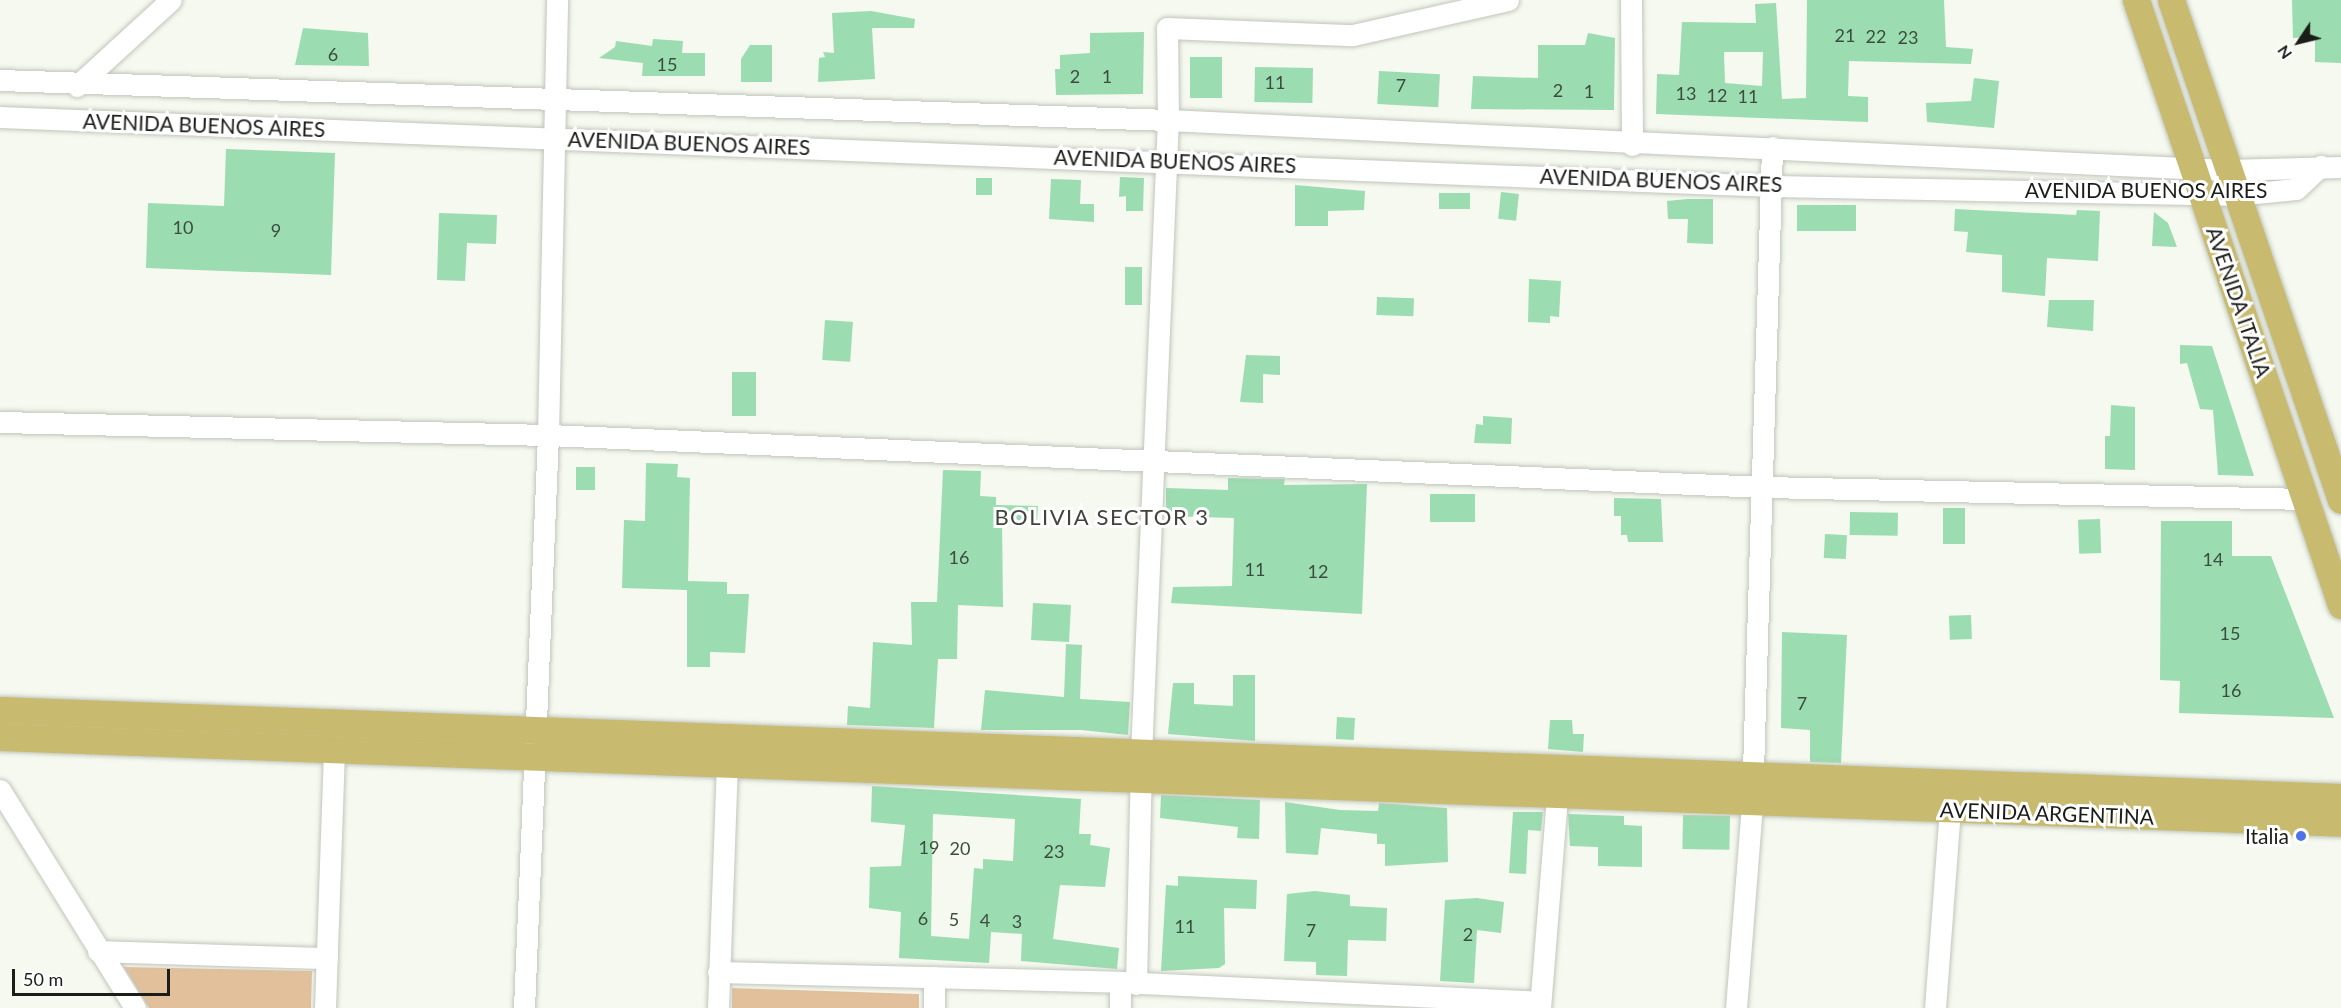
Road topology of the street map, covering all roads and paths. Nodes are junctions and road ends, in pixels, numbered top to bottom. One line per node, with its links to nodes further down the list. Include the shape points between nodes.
1 (171, 0): 8 (street)
2 (557, 0): 9 (street)
3 (1508, 0): 11 (street, via 1353,35 1167,28)
4 (1631, 0): 13 (street)
5 (2136, 0): 17 (main road, AVENIDA ITALIA)
6 (2171, 0): 18 (main road, AVENIDA ITALIA)
7 (0, 81): 8 (street, AVENIDA BUENOS AIRES)
8 (76, 86): 9 (street, AVENIDA BUENOS AIRES)
9 (558, 99): 11 (street, AVENIDA BUENOS AIRES); 12 (street)
10 (0, 117): 12 (street, AVENIDA BUENOS AIRES)
11 (1168, 120): 13 (street, AVENIDA BUENOS AIRES); 15 (street)
12 (557, 138): 15 (street, AVENIDA BUENOS AIRES); 21 (street)
13 (1632, 145): 14 (street, AVENIDA BUENOS AIRES)
14 (1772, 147): 17 (street, AVENIDA BUENOS AIRES); 19 (street)
15 (1167, 160): 19 (street, AVENIDA BUENOS AIRES); 22 (street)
16 (2331, 167): 18 (street, AVENIDA BUENOS AIRES, via 2296,189)
17 (2195, 180): 18 (street, AVENIDA BUENOS AIRES); 19 (street, AVENIDA BUENOS AIRES); 24 (main road, AVENIDA ITALIA)
18 (2231, 182): 25 (main road, AVENIDA ITALIA)
19 (1773, 186): 23 (street)
20 (0, 422): 21 (street)
21 (548, 435): 22 (street); 29 (street)
22 (1154, 463): 23 (street); 32 (street)
23 (1765, 487): 24 (street); 34 (street)
24 (2308, 499): 26 (main road, AVENIDA ITALIA)
25 (2341, 500)
26 (2341, 605)
27 (0, 710): 29 (main road)
28 (0, 737): 30 (main road)
29 (533, 743): 30 (main road); 31 (main road); 32 (main road); 48 (street)
30 (334, 748): 40 (street)
31 (727, 764): 32 (main road); 41 (street)
32 (1140, 768): 34 (main road); 35 (main road); 43 (street)
33 (0, 790): 39 (street)
34 (1752, 790): 35 (main road); 36 (main road, AVENIDA ARGENTINA); 37 (main road, AVENIDA ARGENTINA); 52 (street)
35 (1557, 796): 45 (street)
36 (2341, 797)
37 (1950, 810): 38 (main road, AVENIDA ARGENTINA); 53 (street)
38 (2341, 823)
39 (98, 951): 40 (street); 46 (street)
40 (327, 958): 47 (street)
41 (718, 972): 42 (street); 49 (street)
42 (934, 977): 43 (street); 50 (street)
43 (1128, 983): 44 (street); 51 (street)
44 (1336, 1001): 45 (street)
45 (1540, 1005)
46 (135, 1008)
47 (325, 1008)
48 (524, 1008)
49 (718, 1008)
50 (934, 1008)
51 (1120, 1008)
52 (1736, 1008)
53 (1935, 1008)

